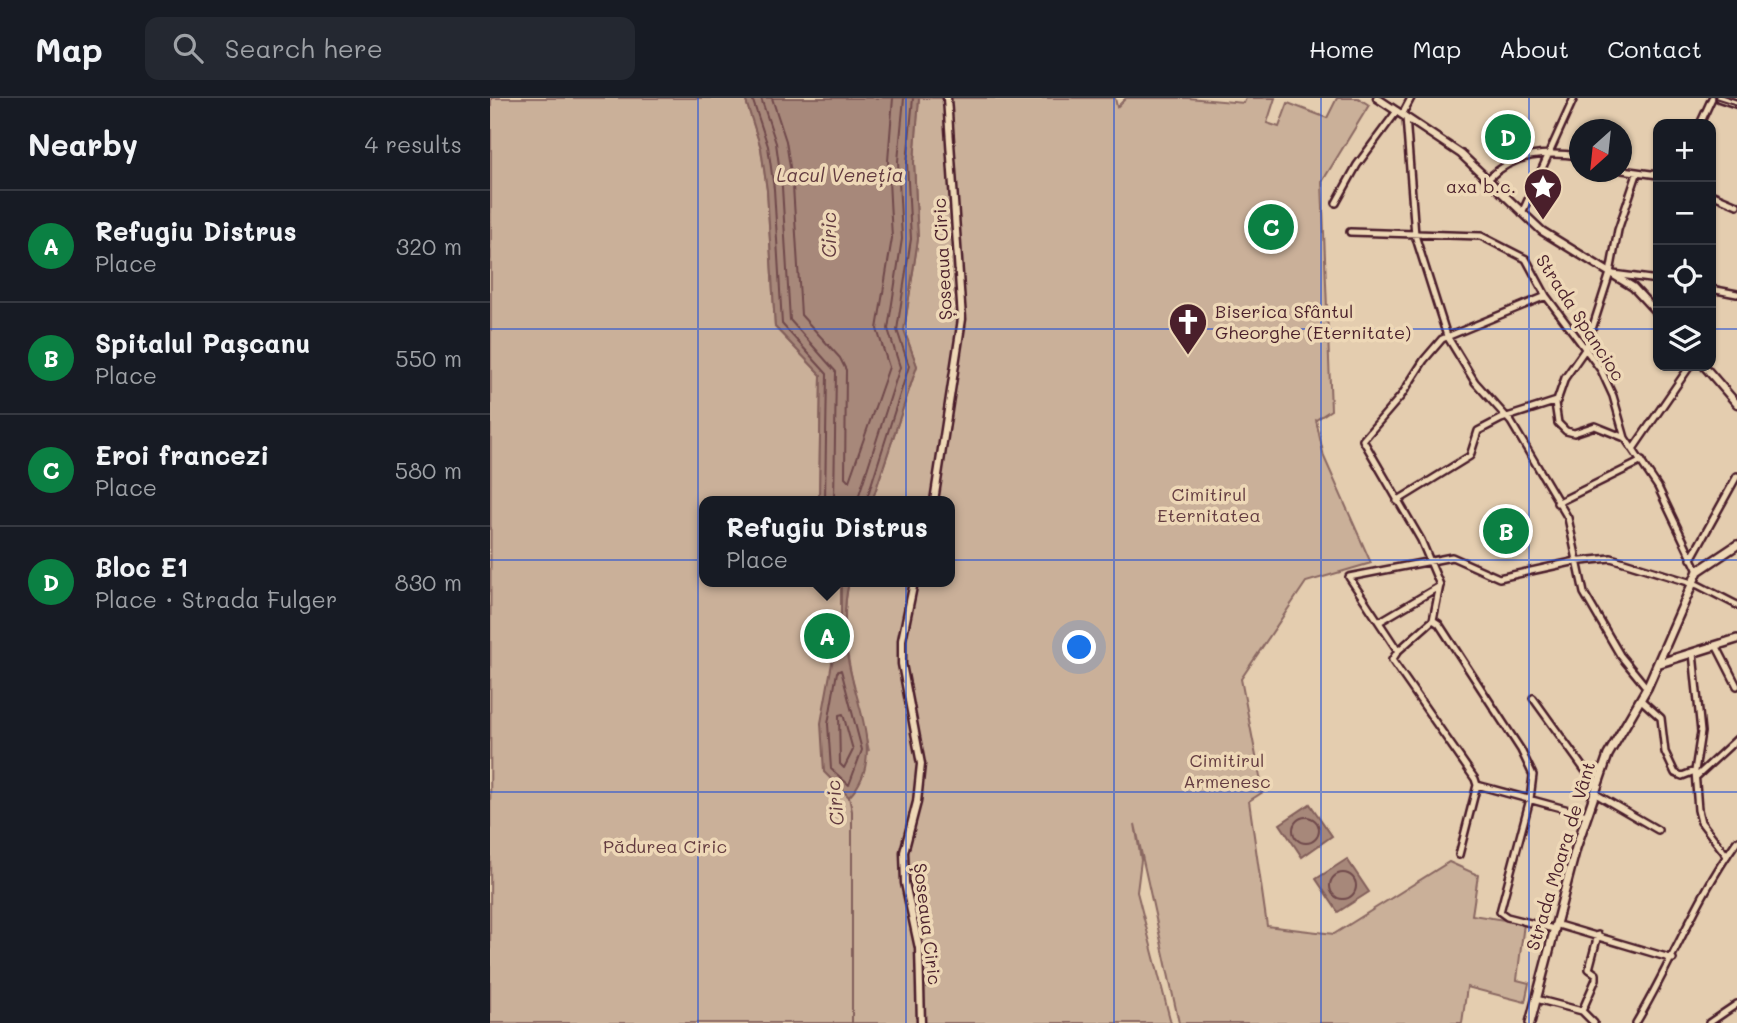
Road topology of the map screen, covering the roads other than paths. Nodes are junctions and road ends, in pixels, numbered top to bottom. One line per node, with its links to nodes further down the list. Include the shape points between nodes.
1 (947, 98): 39 (street, Șoseaua Ciric, via 962,319)
2 (1377, 98): 8 (street)
3 (1411, 98): 8 (street)
4 (1574, 98): 10 (street)
5 (1712, 98): 9 (street)
6 (1719, 98): 7 (street)
7 (1737, 104)
8 (1402, 115): 15 (street, via 1461,154); 17 (street, via 1357,165); 21 (street)
9 (1702, 119)
10 (1549, 153): 11 (street); 15 (street, via 1526,155); 19 (street)
11 (1569, 155)
12 (1632, 173): 13 (street)
13 (1637, 174): 14 (street); 22 (street, via 1618,230)
14 (1653, 174)
15 (1488, 179): 19 (street)
16 (1716, 196): 18 (street)
17 (1336, 203)
18 (1737, 205)
19 (1522, 213): 22 (street, via 1550,238)
20 (1350, 232): 21 (street, Strada Spancioc)
21 (1415, 235): 26 (street, Strada Spancioc, via 1468,234 1493,240 1526,259); 28 (street)
22 (1610, 273): 23 (street); 27 (street, via 1640,293); 29 (street)
23 (1653, 279)
24 (1716, 290): 25 (street)
25 (1737, 294)
26 (1546, 296): 28 (street); 29 (street, Strada Spancioc)
27 (1653, 308)
28 (1447, 336): 34 (street, via 1460,361); 40 (street, via 1363,440)
29 (1586, 348): 32 (street, via 1565,378); 35 (street, Strada Spancioc, via 1607,382)
30 (1687, 371): 36 (street)
31 (1708, 371): 33 (street)
32 (1555, 403): 34 (street); 35 (street, via 1558,423 1566,431 1595,426)
33 (1737, 404)
34 (1506, 418): 40 (street, via 1478,431 1470,456); 41 (street)
35 (1625, 438): 36 (street, Strada Spancioc)
36 (1633, 449): 37 (street, Strada Spancioc)
37 (1642, 461): 41 (street); 43 (street, Strada Spancioc)
38 (1737, 476): 43 (street)
39 (935, 496)
40 (1397, 501): 44 (street)
41 (1557, 503): 45 (street, via 1571,528)
42 (1737, 545): 46 (main road)
43 (1691, 559): 46 (street, Strada Spancioc)
44 (1431, 561): 45 (street, via 1452,557 1499,578); 47 (street); 52 (street, via 1349,578)
45 (1576, 561): 49 (street, via 1611,558); 59 (street, via 1593,611)
46 (1698, 572): 49 (main road, Strada Moara de Vânt)
47 (1440, 585): 51 (street); 52 (street)
48 (913, 587): 78 (street, Șoseaua Ciric, via 902,664 921,764 904,852 905,883 919,948)
49 (1690, 588): 50 (street); 57 (main road, Strada Moara de Vânt)
50 (1737, 605)
51 (1433, 620): 55 (street); 66 (street, via 1521,750 1533,775)
52 (1379, 622): 55 (street)
53 (1737, 639): 54 (main road)
54 (1717, 647): 56 (main road); 58 (street)
55 (1398, 650): 64 (street, via 1392,660)
56 (1693, 653): 57 (main road); 63 (street, via 1701,732)
57 (1660, 663): 59 (main road, Strada Moara de Vânt)
58 (1737, 686)
59 (1647, 688): 61 (main road, Strada Moara de Vânt)
60 (1533, 698): 65 (street)
61 (1640, 699): 63 (street, via 1661,718 1665,752 1675,773); 65 (main road, Strada Moara de Vânt, via 1608,755)
62 (1737, 738): 63 (street)
63 (1695, 774): 71 (street, via 1701,822)
64 (1477, 785): 66 (street); 70 (street)
65 (1596, 790): 67 (main road, Strada Moara de Vânt); 68 (street)
66 (1531, 799): 67 (street); 72 (street, via 1500,912)
67 (1587, 815): 72 (main road, Strada Moara de Vânt)
68 (1658, 830)
69 (1737, 841): 71 (street)
70 (1459, 855)
71 (1727, 856): 74 (street, via 1698,900)
72 (1555, 927): 73 (street); 75 (main road, Strada Moara de Vânt)
73 (1598, 934): 74 (street); 77 (street, via 1589,969 1595,979)
74 (1673, 959): 81 (street)
75 (1536, 999): 77 (street); 79 (main road, Strada Moara de Vânt)
76 (1737, 1004): 82 (street)
77 (1582, 1011): 80 (street)
78 (921, 1023)
79 (1530, 1023)
80 (1594, 1023)
81 (1636, 1023)
82 (1709, 1023)

